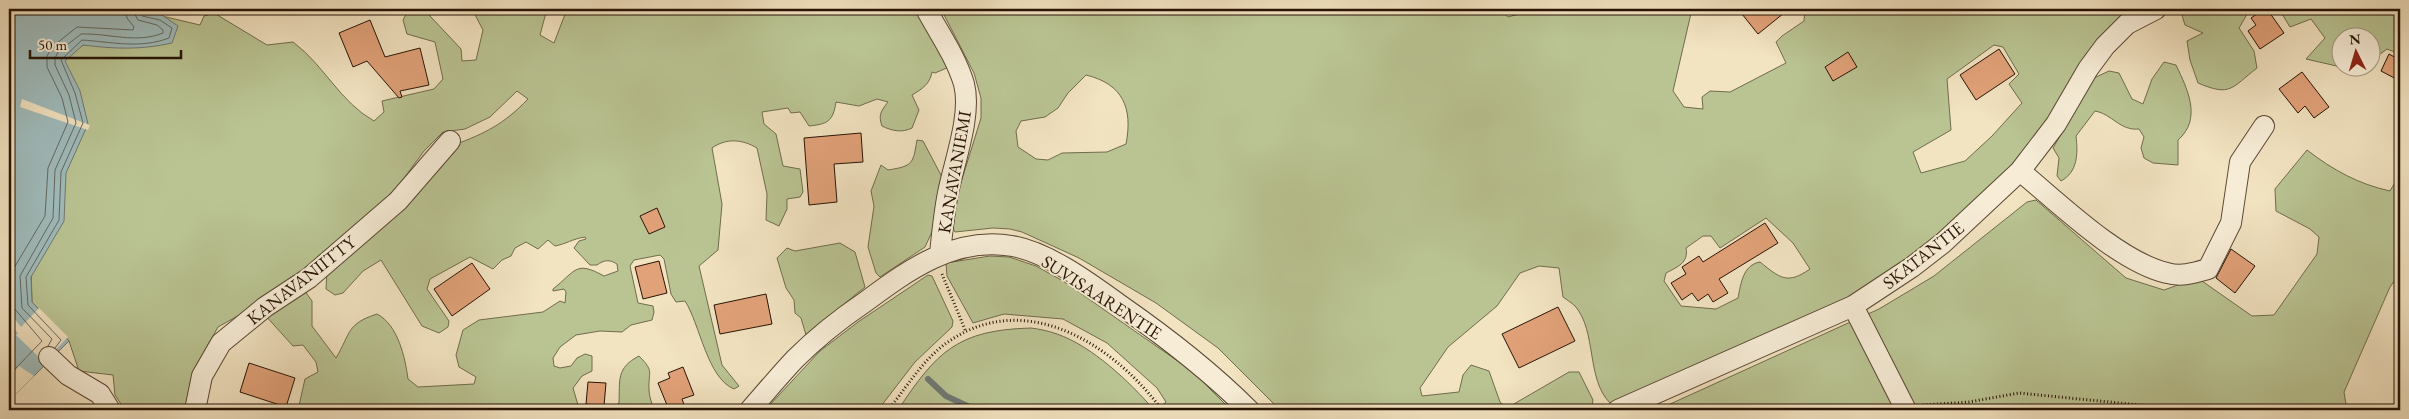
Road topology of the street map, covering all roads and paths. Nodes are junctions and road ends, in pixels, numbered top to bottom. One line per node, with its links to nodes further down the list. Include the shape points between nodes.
1 (926, 9): 7 (street, KANAVANIEMI, via 957,65 966,102)
2 (2156, 9): 3 (street, SKATANTIE)
3 (2122, 16): 6 (street, SKATANTIE, via 2056,124)
4 (2264, 126): 6 (street, via 2240,162 2231,223 2208,269 2188,275 2147,268 2111,244)
5 (450, 141): 13 (street, KANAVANIITTY, via 391,207 309,278 264,307 221,343 202,376)
6 (2020, 171): 8 (street, SKATANTIE, via 1943,243 1912,268)
7 (940, 254): 9 (path, via 940,269); 14 (street, SUVISAARENTIE, via 910,270 836,323 795,359); 17 (street, SUVISAARENTIE, via 982,244 1012,246 1034,252 1072,273 1156,330 1199,363)
8 (1853, 306): 11 (street); 18 (street, SKATANTIE)
9 (966, 332): 15 (path, via 935,352); 16 (path, via 990,323 1013,321 1037,321 1061,328 1081,337 1119,363)
10 (49, 357): 12 (street, via 68,375 100,394)
11 (1904, 404): 19 (path, via 1969,402 2020,393)
12 (110, 410)
13 (195, 410)
14 (750, 410)
15 (888, 410)
16 (1162, 410)
17 (1248, 410)
18 (1618, 410)
19 (2190, 410)
20 (2198, 410): 21 (path, via 2247,406)
21 (2302, 410)

